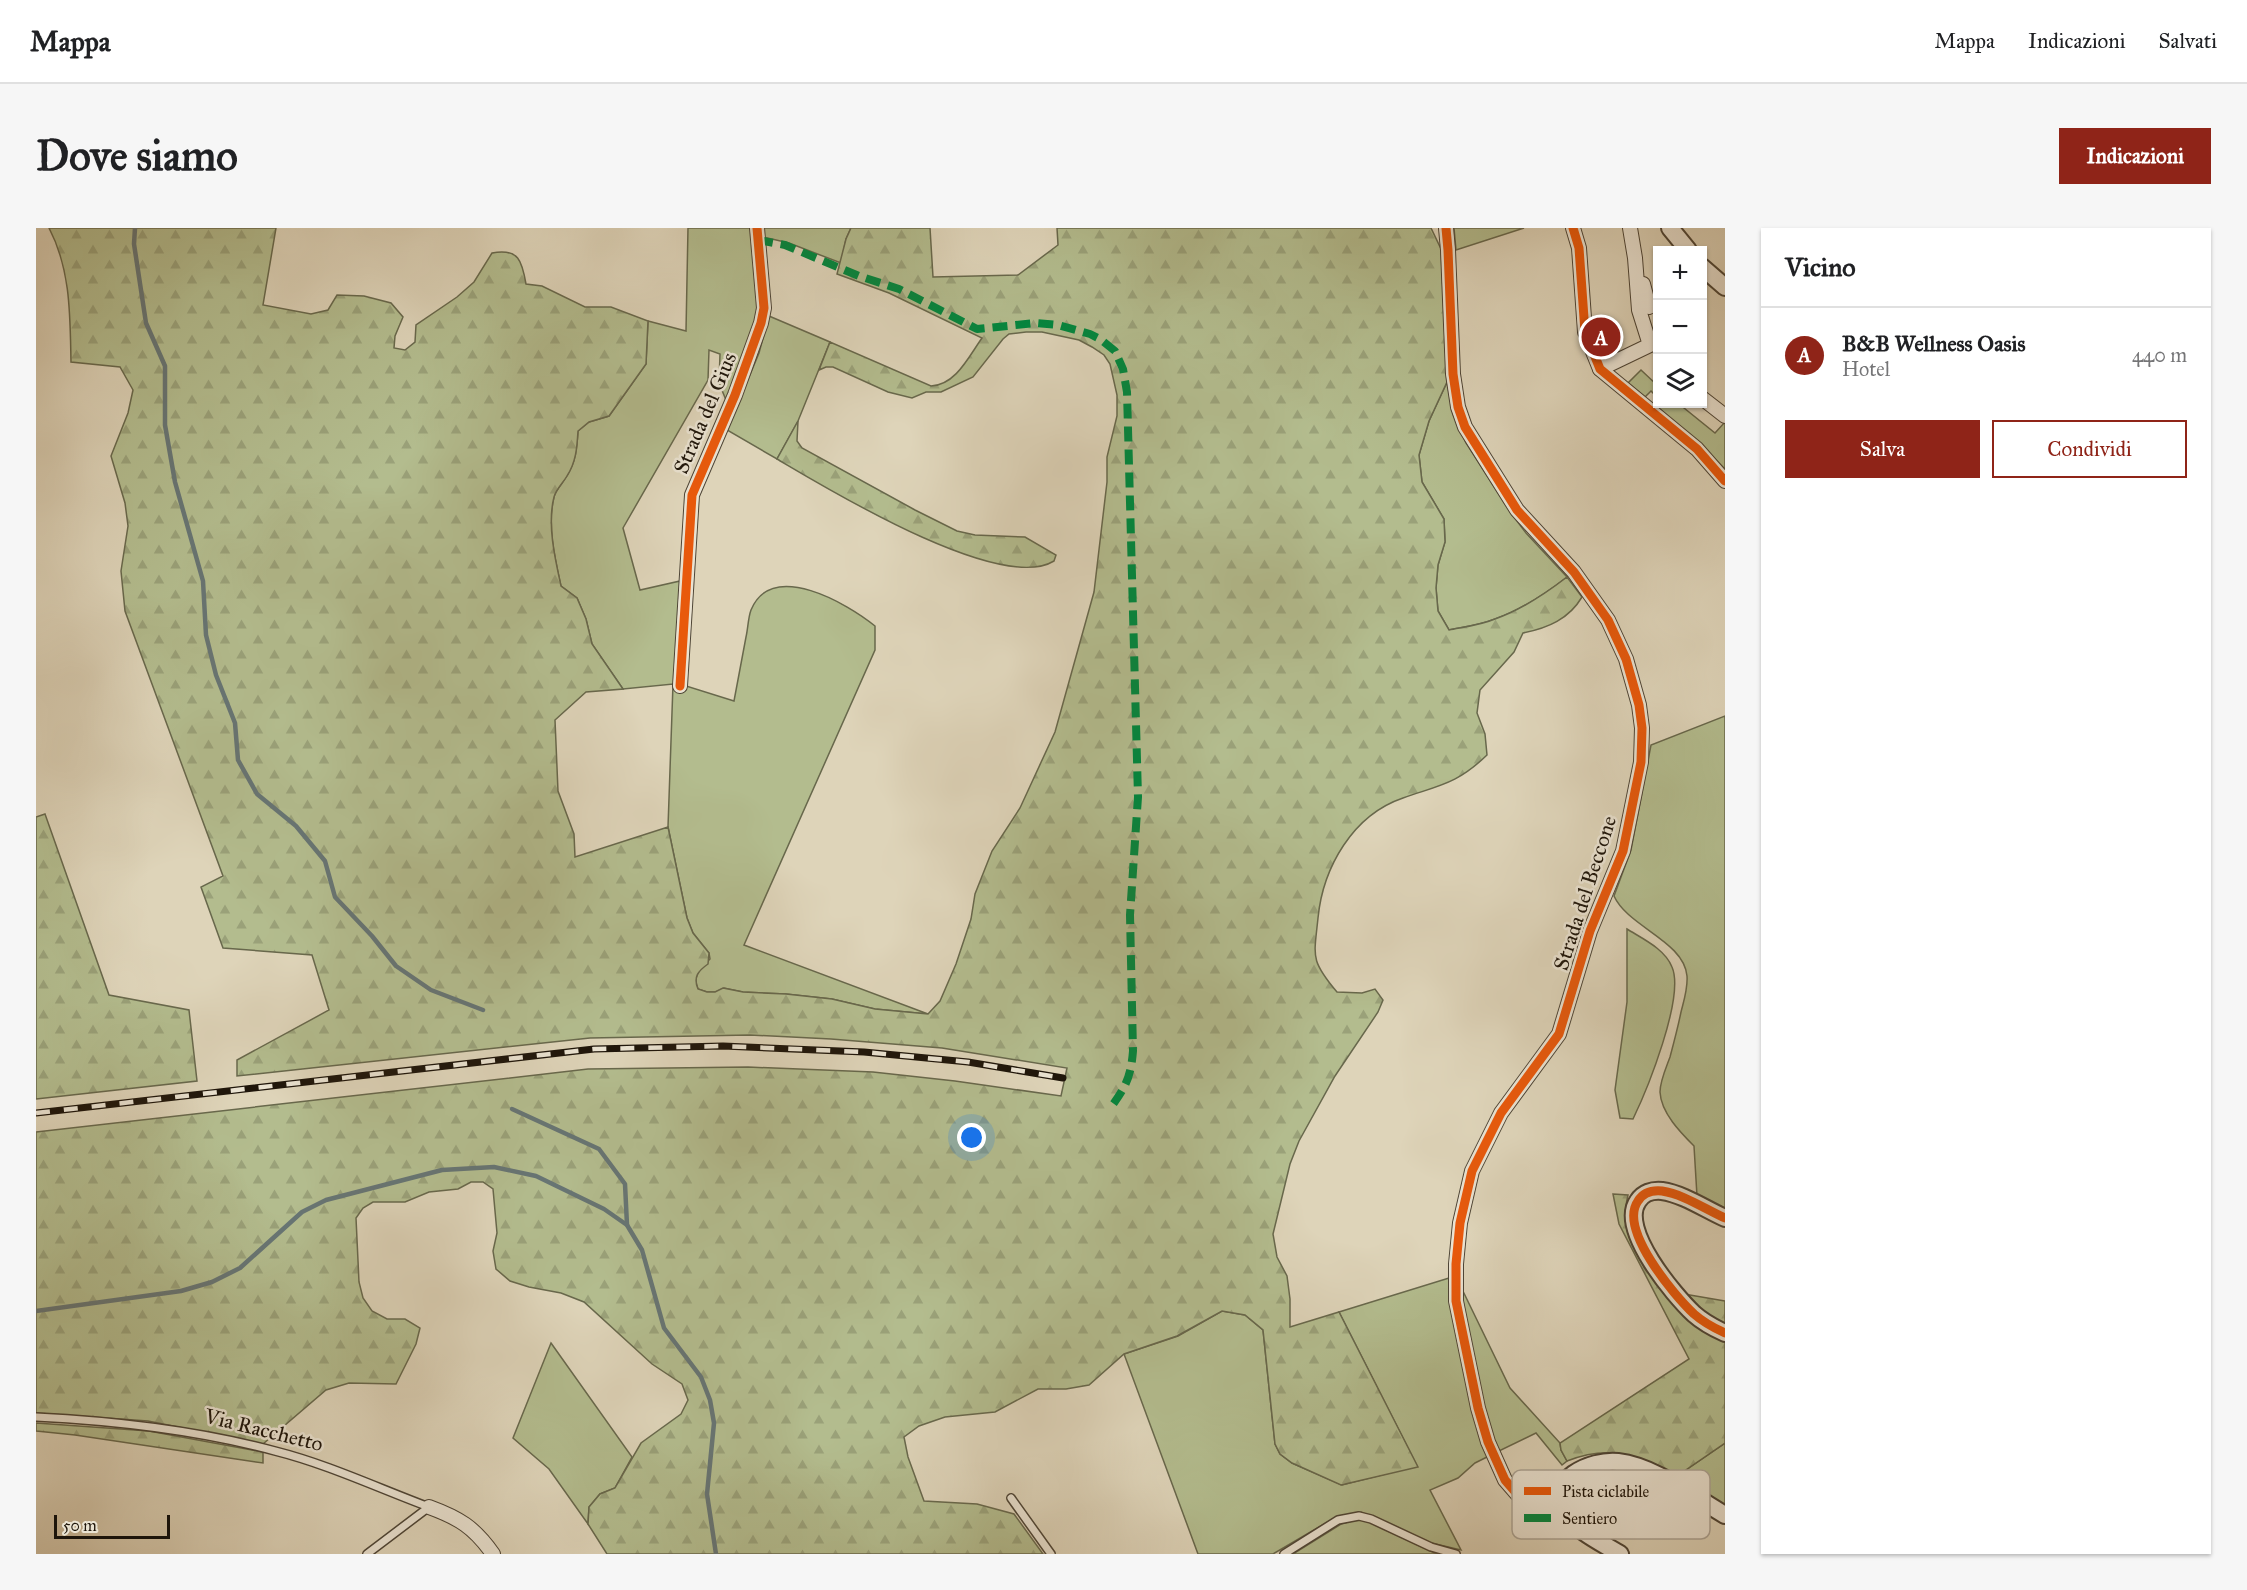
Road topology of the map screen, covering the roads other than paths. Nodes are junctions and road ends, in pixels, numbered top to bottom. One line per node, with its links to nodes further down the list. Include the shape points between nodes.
1 (757, 228): 17 (street, Strada del Gius, via 764,308 735,395 692,495)
2 (1446, 228): 23 (street, Strada del Beccone, via 1454,374 1465,427 1517,510 1574,572 1608,620 1626,659 1641,716 1643,741 1623,851 1586,942 1559,1034 1501,1113 1472,1172 1460,1223 1456,1301 1488,1442)
3 (1573, 228): 13 (street, via 1579,248 1585,332)
4 (1630, 228): 7 (street)
5 (1670, 228): 6 (street)
6 (1685, 246)
7 (1635, 254): 10 (street); 11 (street, via 1639,310)
8 (1707, 271): 9 (street)
9 (1725, 287)
10 (1649, 307)
11 (1653, 346)
12 (1653, 349): 13 (street)
13 (1600, 369): 16 (street, via 1697,450)
14 (1707, 402): 15 (street)
15 (1725, 416)
16 (1725, 481)
17 (680, 686)
18 (1725, 1218): 19 (street, via 1660,1191 1641,1197 1633,1216 1640,1239 1671,1288 1695,1315)
19 (1725, 1333)
20 (36, 1417): 26 (lane, Via Racchetto, via 162,1428 275,1451)
21 (1581, 1470): 22 (street, via 1610,1461)
22 (1646, 1470)
23 (1512, 1488)
24 (1011, 1498): 31 (lane)
25 (1710, 1506): 27 (street)
26 (429, 1507): 29 (lane); 30 (street, Via Racchetto, via 469,1525)
27 (1725, 1515)
28 (1597, 1539): 34 (street)
29 (367, 1554)
30 (493, 1554)
31 (1051, 1554)
32 (1284, 1554): 33 (lane, via 1338,1520 1359,1516 1422,1544)
33 (1456, 1554)
34 (1620, 1554)

